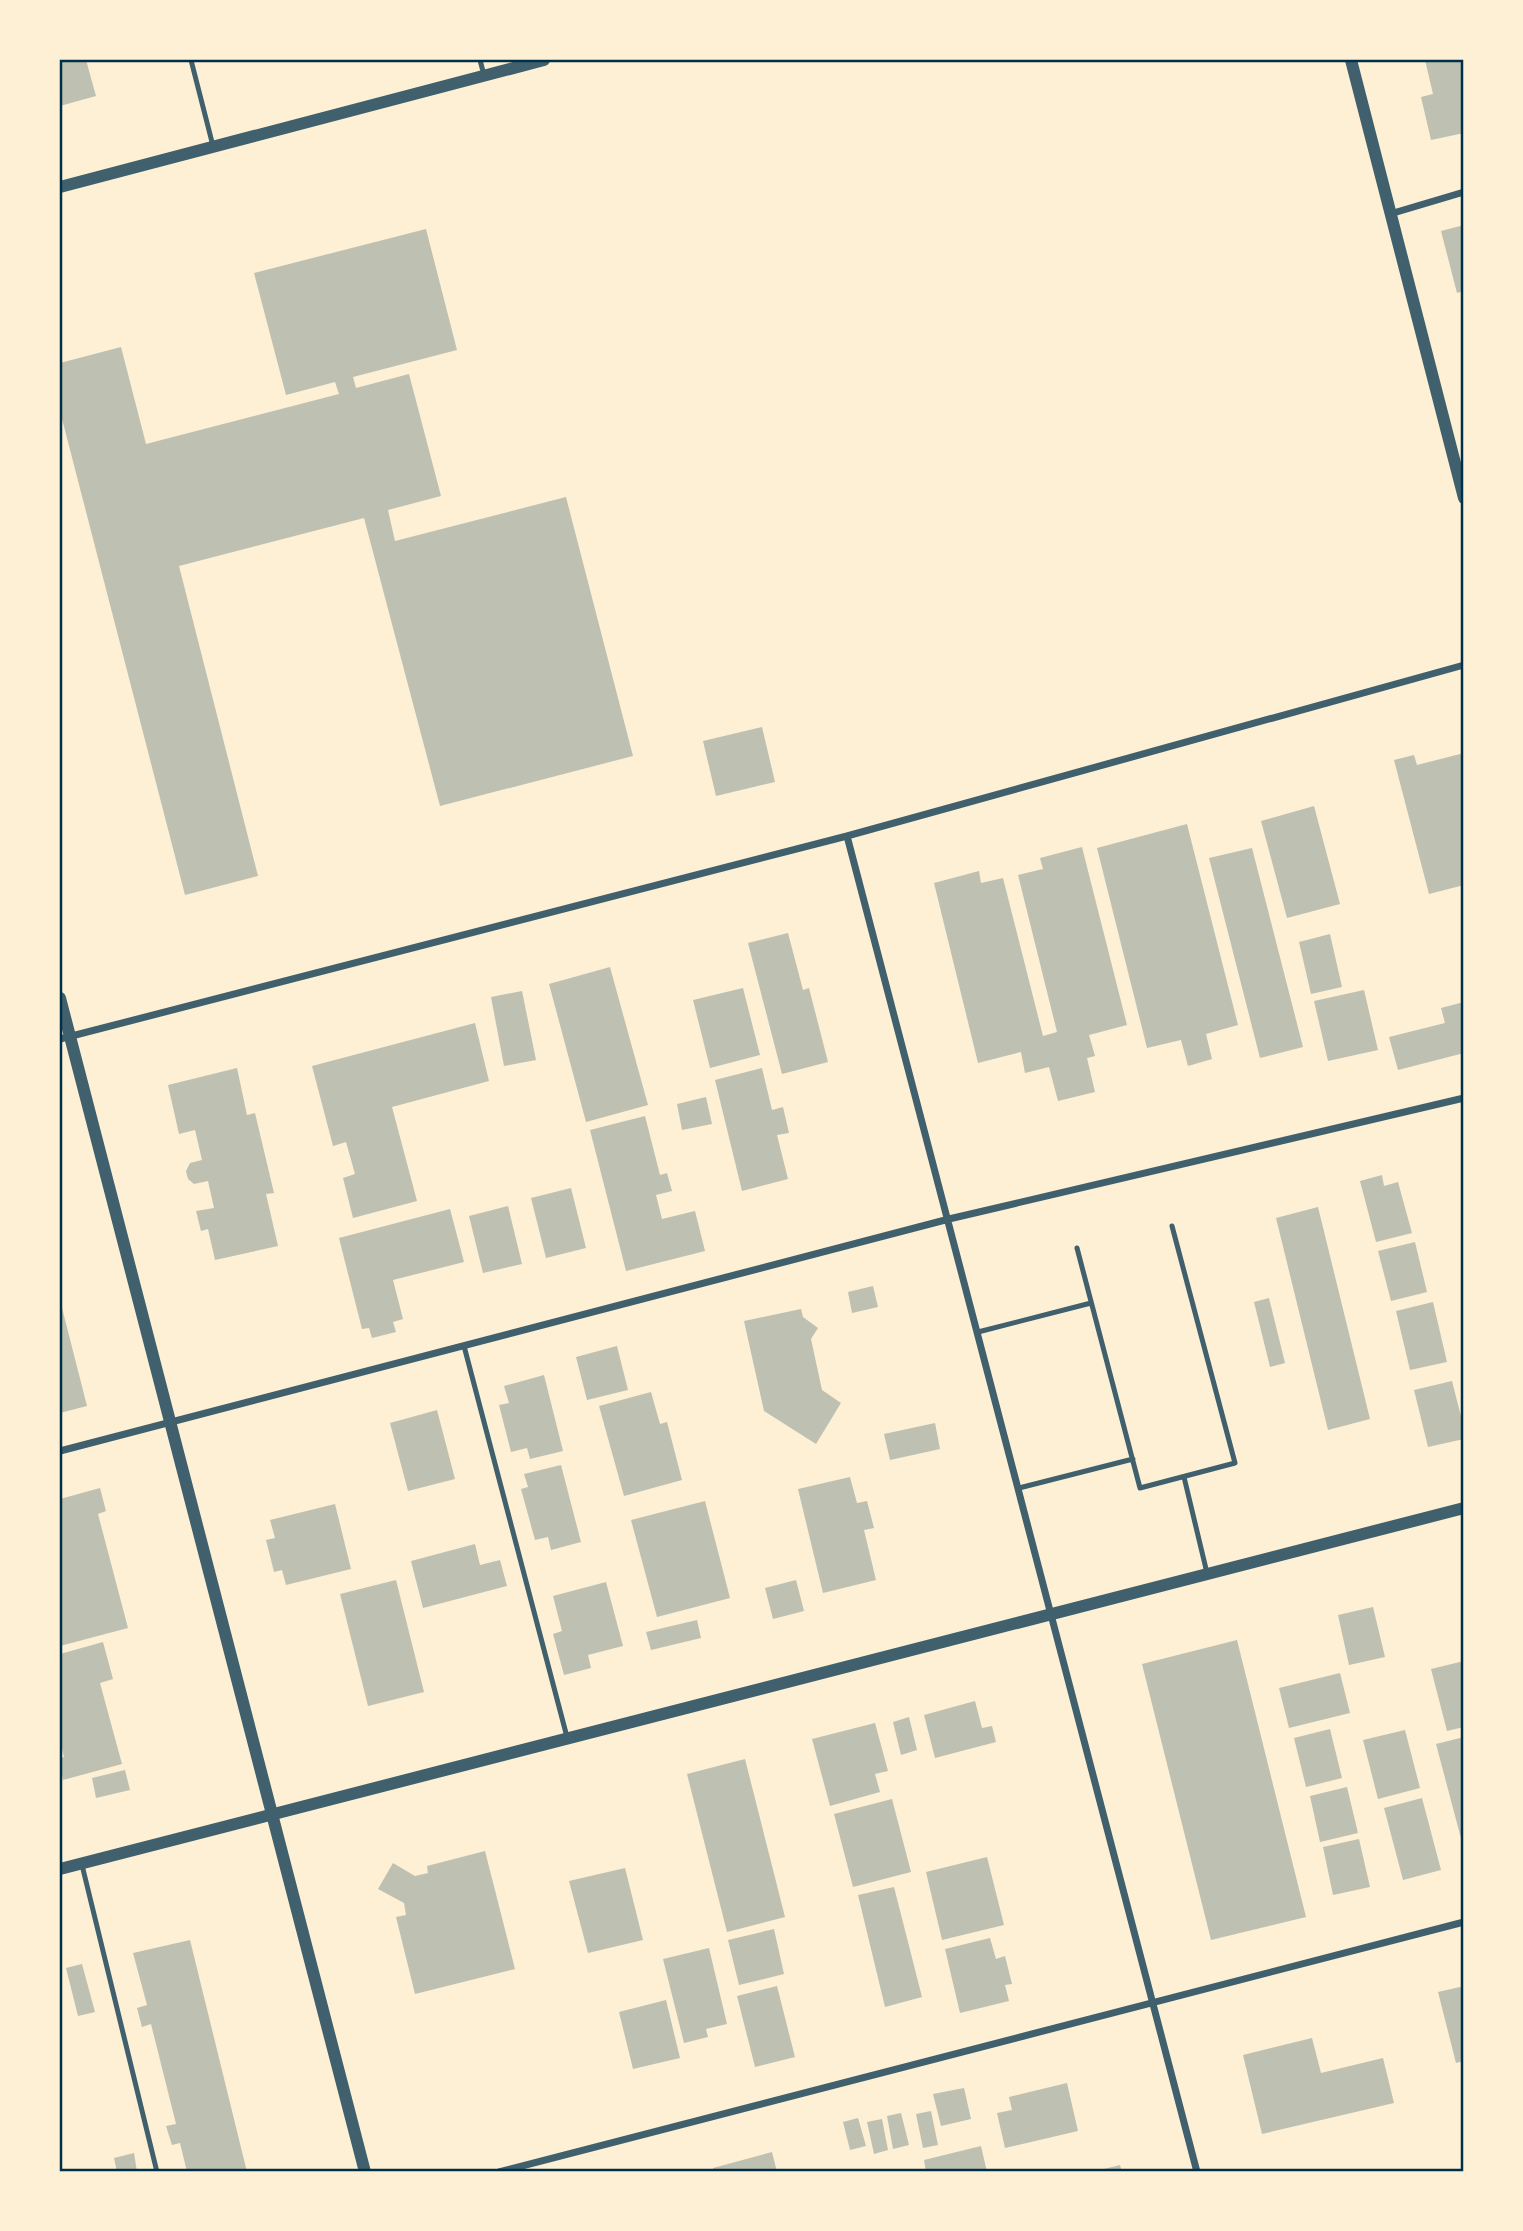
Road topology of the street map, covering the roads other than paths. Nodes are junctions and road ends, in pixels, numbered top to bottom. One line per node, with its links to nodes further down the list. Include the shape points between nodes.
1 (191, 60): 6 (lane)
2 (480, 60): 5 (lane)
3 (544, 60): 5 (street)
4 (1351, 60): 9 (street)
5 (484, 75): 6 (street)
6 (213, 146): 7 (street)
7 (60, 187)
8 (1464, 192): 9 (street)
9 (1390, 214): 10 (street)
10 (1464, 498)
11 (1464, 665): 12 (street)
12 (847, 836): 14 (street); 16 (street)
13 (60, 998): 14 (street)
14 (64, 1037): 22 (street)
15 (1464, 1098): 16 (street)
16 (949, 1219): 20 (street); 21 (street)
17 (1172, 1226): 25 (lane, via 1234,1463)
18 (1077, 1248): 19 (lane)
19 (1091, 1303): 20 (lane); 24 (lane)
20 (978, 1332): 26 (street)
21 (464, 1346): 22 (street); 30 (lane)
22 (170, 1423): 23 (street); 31 (street)
23 (60, 1451)
24 (1132, 1459): 25 (lane, via 1140,1488); 26 (lane)
25 (1184, 1477): 28 (lane)
26 (1019, 1488): 29 (street)
27 (1464, 1508): 28 (street)
28 (1207, 1573): 29 (street)
29 (1051, 1613): 30 (street); 35 (street)
30 (568, 1740): 31 (street)
31 (272, 1814): 32 (street); 37 (street)
32 (82, 1863): 33 (street); 36 (lane)
33 (60, 1869)
34 (1464, 1922): 35 (street)
35 (1152, 2001): 38 (street); 39 (street)
36 (157, 2172)
37 (365, 2172)
38 (499, 2172)
39 (1196, 2172)

